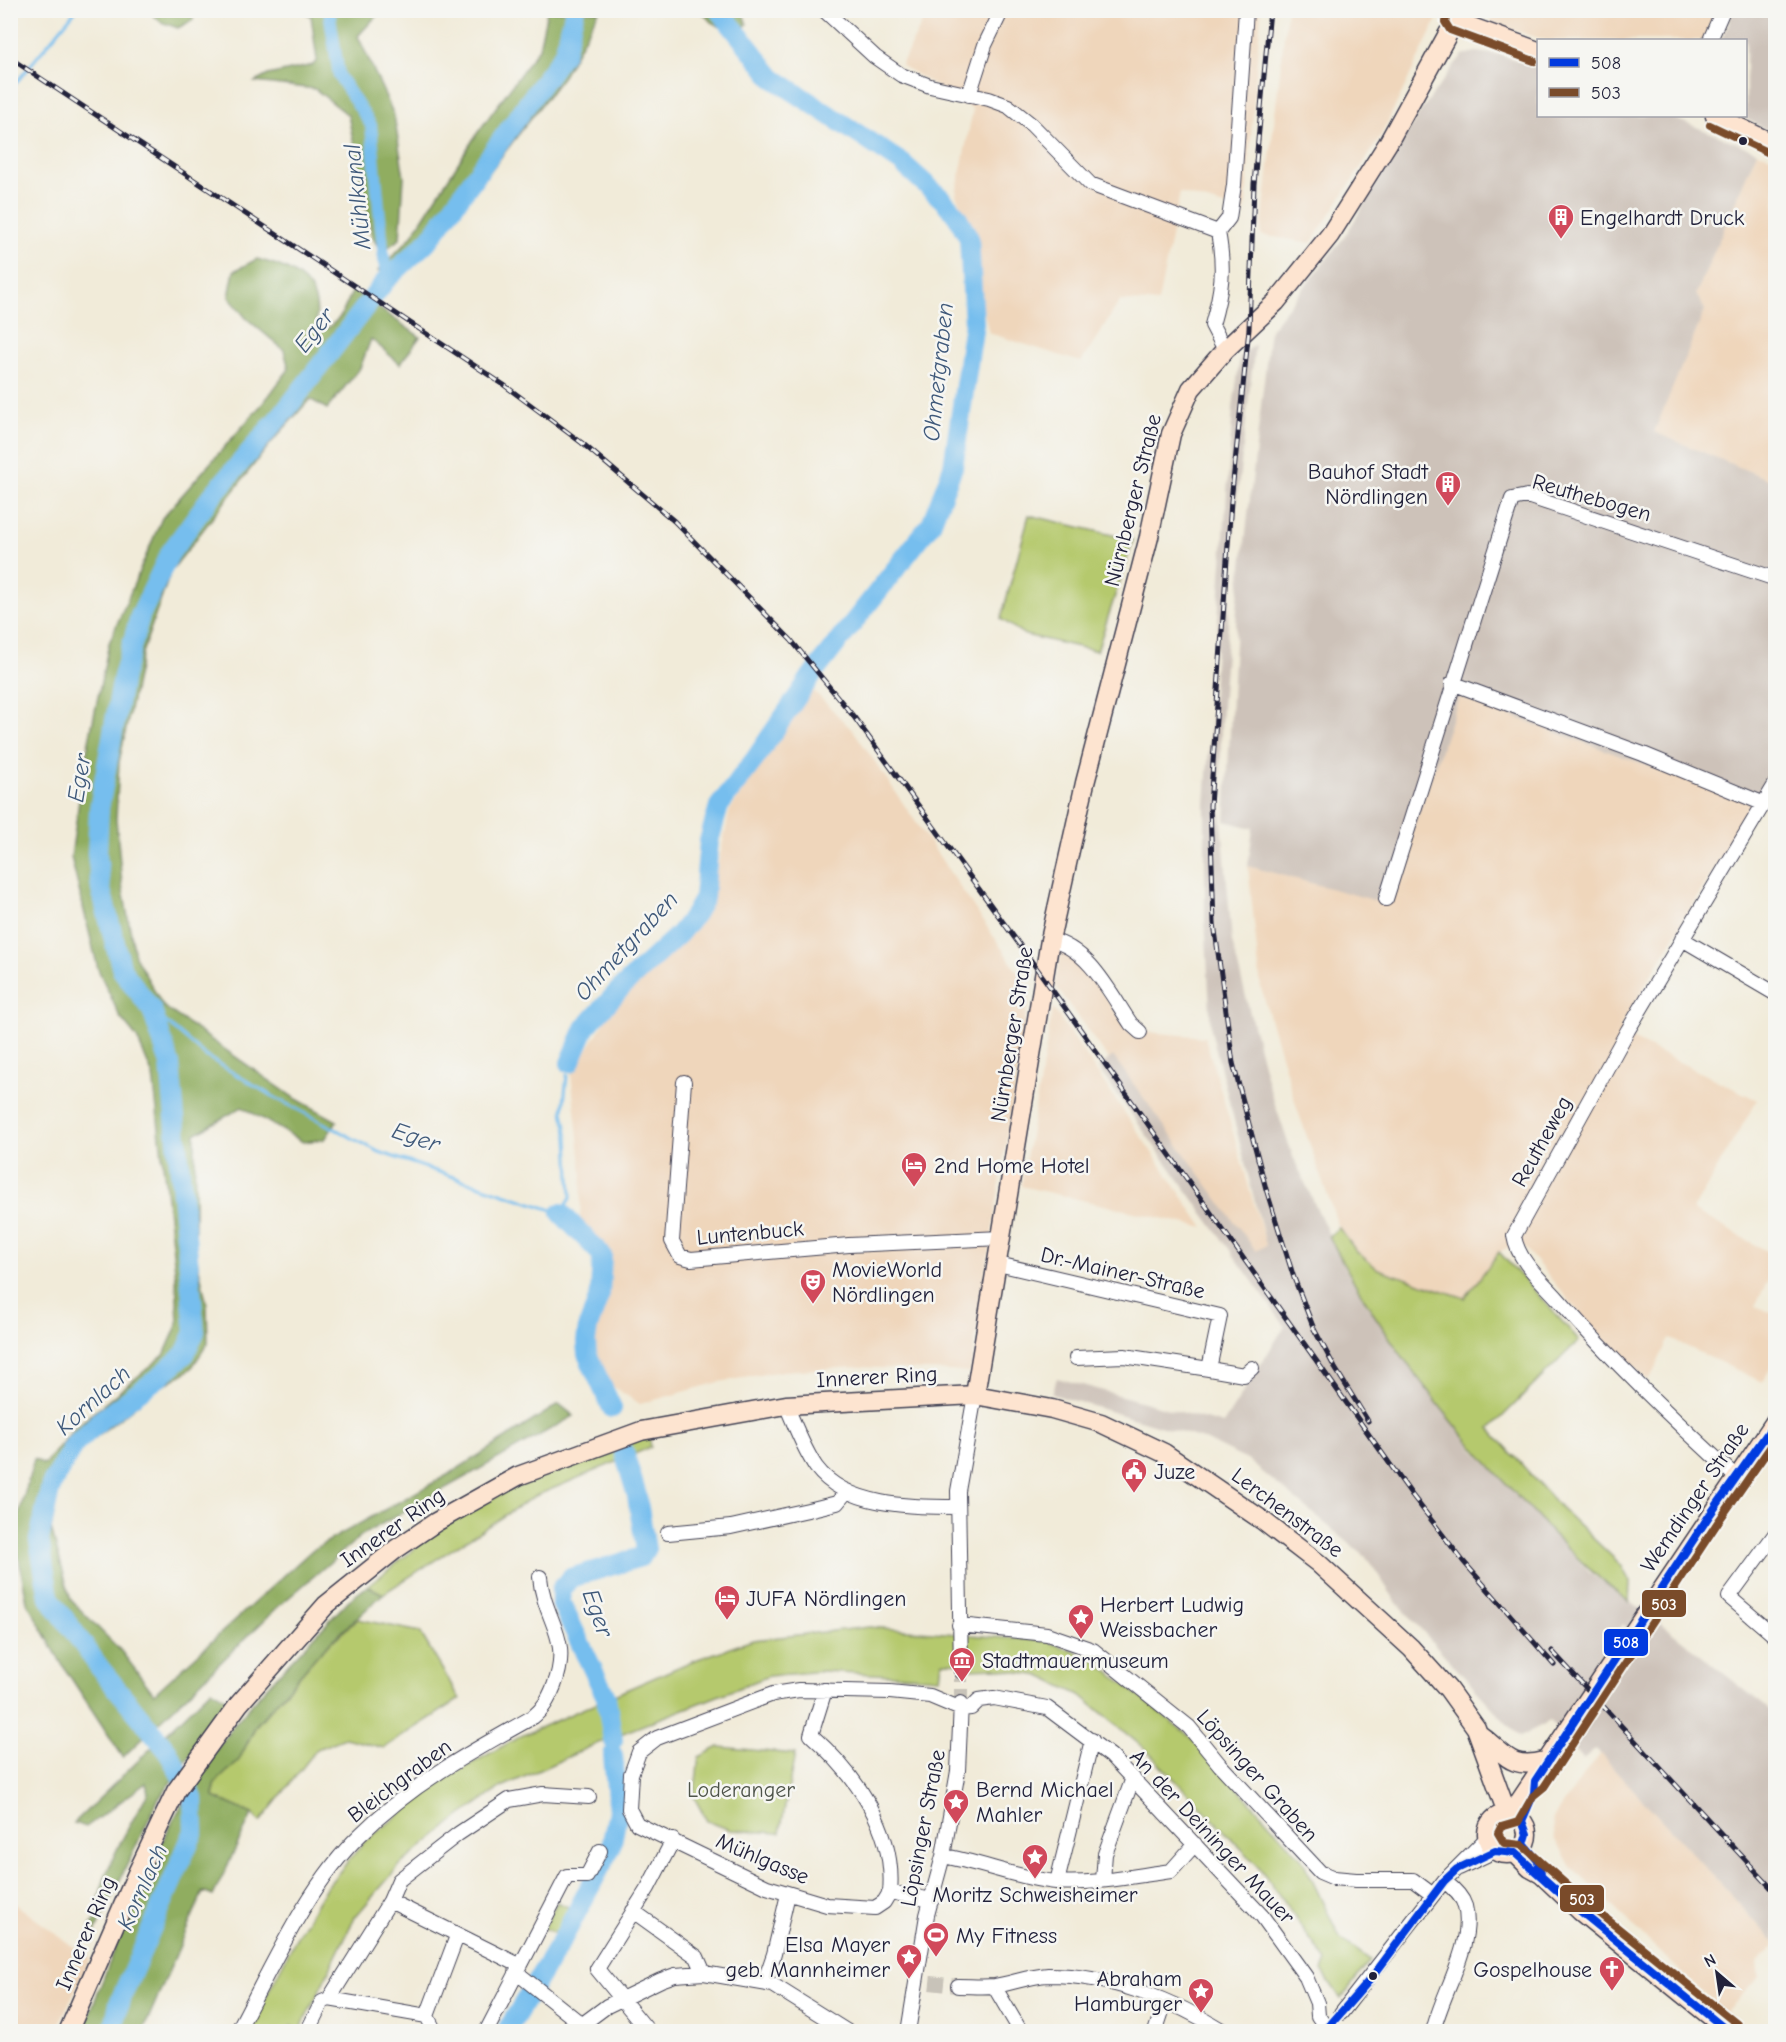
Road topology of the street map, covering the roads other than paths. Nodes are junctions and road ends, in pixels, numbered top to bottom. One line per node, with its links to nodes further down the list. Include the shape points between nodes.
1 (824, 10): 8 (street, via 875,57 901,75)
2 (1002, 10): 8 (street, via 985,45)
3 (1245, 10): 11 (street, via 1230,218)
4 (1723, 10): 6 (street)
5 (1458, 16): 7 (main road); 12 (main road, Nürnberger Straße, via 1388,143 1330,235 1276,302)
6 (1710, 39)
7 (1537, 50)
8 (969, 95): 11 (street, via 1008,106 1090,184)
9 (1716, 117): 10 (main road)
10 (1776, 146)
11 (1218, 232): 12 (street, via 1224,260 1222,289 1212,325)
12 (1225, 350): 19 (main road, Nürnberger Straße, via 1191,389 1171,434)
13 (1776, 579): 14 (street, Reuthebogen, via 1527,496 1512,499)
14 (1452, 683): 16 (street); 17 (street, Reuthebogen)
15 (1776, 783): 16 (street, Reutheweg)
16 (1762, 803): 18 (street, Reutheweg)
17 (1386, 899)
18 (1682, 939): 20 (street); 31 (street, Reutheweg, via 1514,1236 1515,1247 1577,1321)
19 (1050, 940): 21 (street, Nürnberger Straße, via 1075,948); 23 (main road, Nürnberger Straße)
20 (1774, 991)
21 (1140, 1032)
22 (684, 1082): 23 (street, Luntenbuck, via 672,1241 680,1256 691,1259 859,1244)
23 (1001, 1238): 24 (main road, Nürnberger Straße)
24 (998, 1264): 27 (street, Dr.-Mainer-Straße, via 1220,1316); 28 (main road, Nürnberger Straße)
25 (1076, 1358): 27 (street, via 1124,1356)
26 (1252, 1368): 27 (street, via 1244,1375)
27 (1209, 1370)
28 (975, 1395): 29 (main road, Innerer Ring); 33 (street, Nürnberger Straße, via 964,1446); 42 (main road, Lerchenstraße, via 1052,1409 1101,1423 1164,1453 1197,1474 1318,1563 1368,1606 1448,1689)
29 (786, 1404): 32 (street, via 813,1462 833,1484); 76 (main road, Innerer Ring, via 632,1434 518,1476 436,1522 326,1605 240,1704 176,1791)
30 (1776, 1420): 31 (main road, Wemdinger Straße)
31 (1736, 1477): 44 (main road, Wemdinger Straße)
32 (847, 1491): 33 (street, via 881,1500); 34 (street, via 837,1503 808,1510 731,1527)
33 (958, 1507): 37 (street, Nürnberger Straße)
34 (668, 1533)
35 (1776, 1533): 38 (street, via 1729,1597)
36 (540, 1577): 77 (street, Bleichgraben, via 561,1647 556,1679 545,1707 431,1777 360,1835 318,1887)
37 (959, 1625): 39 (street, Nürnberger Straße); 59 (street, Löpsinger Graben, via 1047,1634 1093,1650 1189,1727 1320,1872 1356,1880 1413,1880)
38 (1776, 1637)
39 (961, 1671)
40 (825, 1690): 41 (street, via 930,1696); 48 (street, Mühlgasse, via 773,1694 657,1738 639,1752 631,1774 629,1809 636,1824); 57 (street, via 812,1735 849,1771 875,1816 886,1848)
41 (961, 1706): 43 (street, An der Deininger Mauer, via 971,1707 979,1700 994,1698 1047,1708); 53 (street, Löpsinger Straße, via 958,1772)
42 (1480, 1736): 44 (main road, via 1517,1764); 47 (main road, Lerchenstraße)
43 (1092, 1740): 45 (street, An der Deininger Mauer); 56 (street)
44 (1545, 1761): 47 (main road, Wemdinger Straße, via 1534,1780 1534,1793)
45 (1133, 1778): 49 (street, An der Deininger Mauer); 54 (street, via 1105,1854)
46 (589, 1797): 61 (street, via 543,1794 509,1800 399,1880)
47 (1509, 1816): 50 (main road, via 1487,1827); 51 (main road, via 1527,1834)
48 (673, 1840): 58 (street, Mühlgasse); 62 (street)
49 (1195, 1844): 54 (street, via 1171,1871); 75 (street, An der Deininger Mauer, via 1285,1945 1306,1977 1318,2016)
50 (1491, 1845): 51 (main road, via 1505,1854); 55 (street)
51 (1520, 1848): 88 (main road, via 1538,1861 1542,1874 1580,1911)
52 (600, 1851): 64 (street, via 587,1876 567,1876)
53 (943, 1856): 56 (street); 60 (street, Löpsinger Straße)
54 (1103, 1880): 56 (street)
55 (1444, 1881): 59 (street); 87 (street, via 1465,1906 1466,1924 1458,1965)
56 (1057, 1882)
57 (890, 1885): 58 (street, Mühlgasse, via 884,1902 875,1908 827,1905); 60 (street)
58 (788, 1894): 66 (street)
59 (1433, 1895): 72 (street)
60 (932, 1900): 83 (street, Löpsinger Straße, via 927,1916 923,1983)
61 (390, 1901): 63 (street); 69 (street)
62 (633, 1911): 65 (street, via 697,1957); 70 (street, via 597,1969)
63 (457, 1936): 64 (street); 73 (street)
64 (517, 1969): 74 (street); 80 (street)
65 (704, 1973): 66 (street); 70 (street, via 675,1975)
66 (764, 1983): 82 (street)
67 (958, 1986): 68 (street)
68 (994, 1986): 71 (street, via 1048,1975 1071,1977 1125,1987); 84 (street)
69 (329, 1999): 73 (street); 78 (street, via 322,2002)
70 (621, 2000): 74 (street); 81 (street)
71 (1165, 2002): 85 (street); 86 (street)
72 (1341, 2013)
73 (427, 2016): 79 (street)
74 (576, 2027)
75 (1327, 2029)
76 (68, 2031)
77 (237, 2031)
78 (307, 2031)
79 (435, 2031)
80 (486, 2031)
81 (649, 2031)
82 (848, 2031)
83 (908, 2031)
84 (1021, 2031)
85 (1155, 2031)
86 (1225, 2031)
87 (1433, 2031)
88 (1730, 2031)

